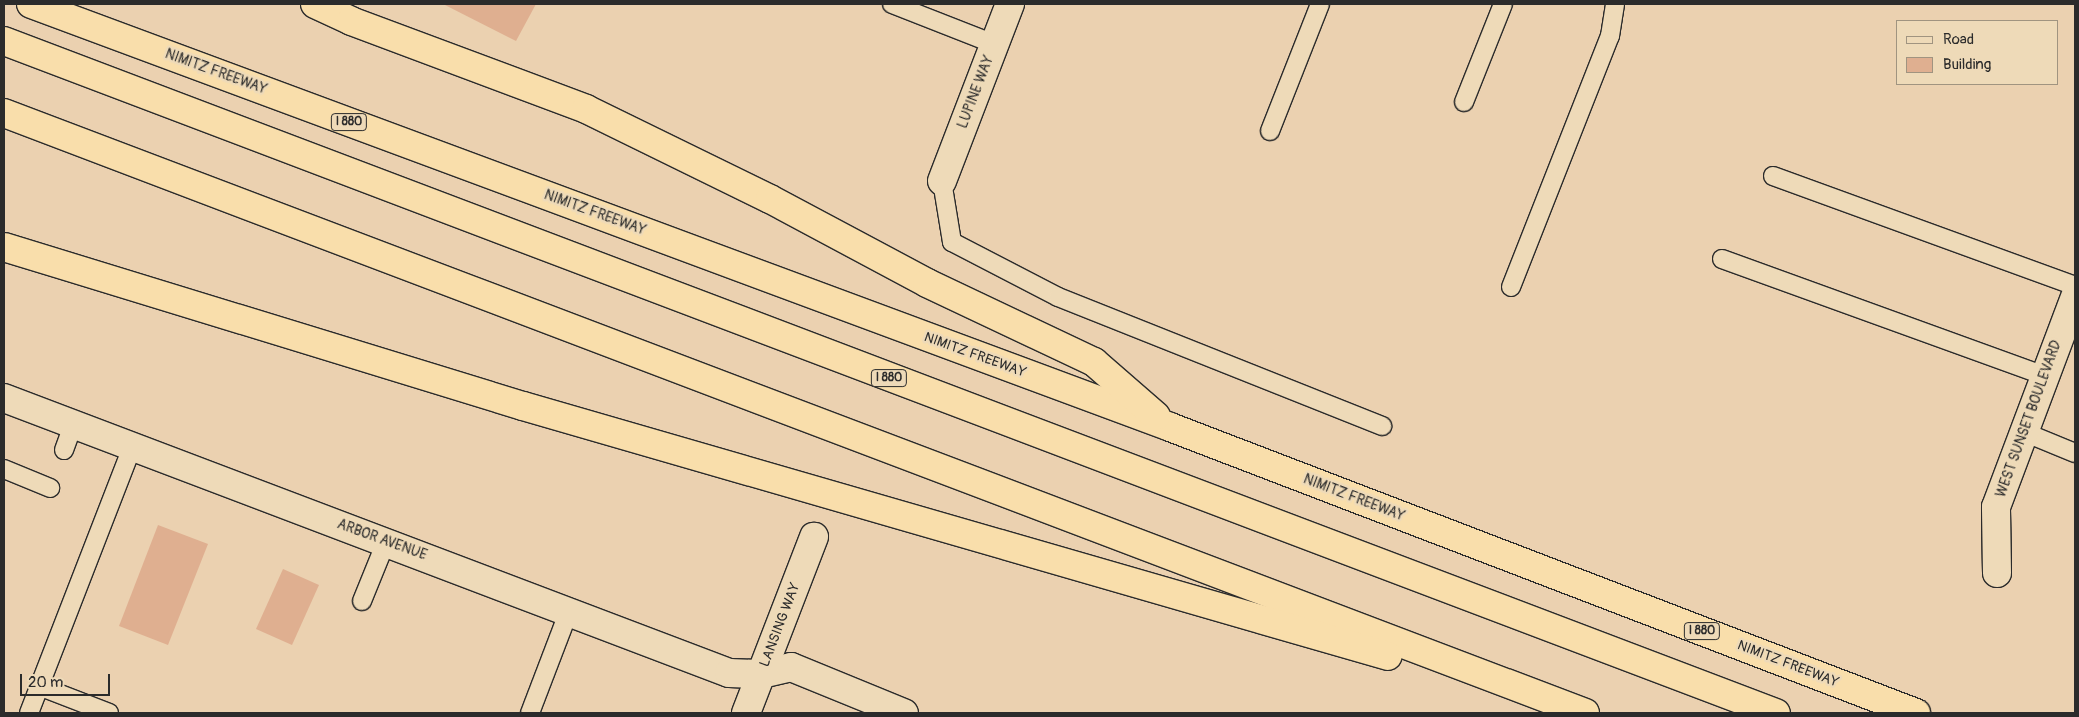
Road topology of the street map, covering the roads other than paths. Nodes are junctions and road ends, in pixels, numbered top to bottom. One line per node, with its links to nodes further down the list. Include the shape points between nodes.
1 (31, 4): 25 (highway, NIMITZ FREEWAY / I 880)
2 (315, 4): 11 (highway, via 351,21)
3 (360, 4): 11 (highway)
4 (892, 4): 10 (lane)
5 (1010, 4): 10 (street, LUPINE WAY)
6 (1320, 4): 14 (lane)
7 (1503, 4): 12 (lane)
8 (1615, 4): 19 (lane, via 1610,36)
9 (4, 41): 45 (highway, I 880)
10 (994, 44): 16 (street, LUPINE WAY)
11 (470, 62): 25 (highway, via 586,109 770,199 926,283 1094,362)
12 (1464, 102)
13 (4, 113): 44 (highway)
14 (1270, 131)
15 (1773, 176): 20 (lane)
16 (942, 181): 24 (lane, via 952,242 1058,298)
17 (4, 247): 44 (highway, via 523,406)
18 (1722, 259): 21 (lane)
19 (1512, 287)
20 (2075, 298): 21 (street, WEST SUNSET BOULEVARD)
21 (2045, 376): 26 (street, WEST SUNSET BOULEVARD)
22 (4, 398): 23 (street, ARBOR AVENUE)
23 (73, 425): 27 (street, ARBOR AVENUE); 28 (lane)
24 (1382, 426)
25 (1170, 427): 46 (highway, NIMITZ FREEWAY / I 880)
26 (2024, 432): 29 (lane); 34 (street, WEST SUNSET BOULEVARD, via 1996,507)
27 (132, 447): 33 (street, ARBOR AVENUE); 38 (lane)
28 (64, 450)
29 (2075, 453)
30 (4, 469): 31 (lane)
31 (50, 488)
32 (814, 537): 37 (street, LANSING WAY)
33 (386, 542): 35 (lane); 36 (street, ARBOR AVENUE)
34 (1997, 573)
35 (362, 601)
36 (569, 611): 37 (street, ARBOR AVENUE, via 729,672); 41 (lane)
37 (761, 674): 42 (street, LANSING WAY); 43 (street, ARBOR AVENUE, via 791,667)
38 (39, 686): 39 (lane); 40 (lane)
39 (29, 713)
40 (109, 713)
41 (530, 713)
42 (746, 713)
43 (904, 713)
44 (1583, 713)
45 (1776, 713)
46 (1916, 713)

